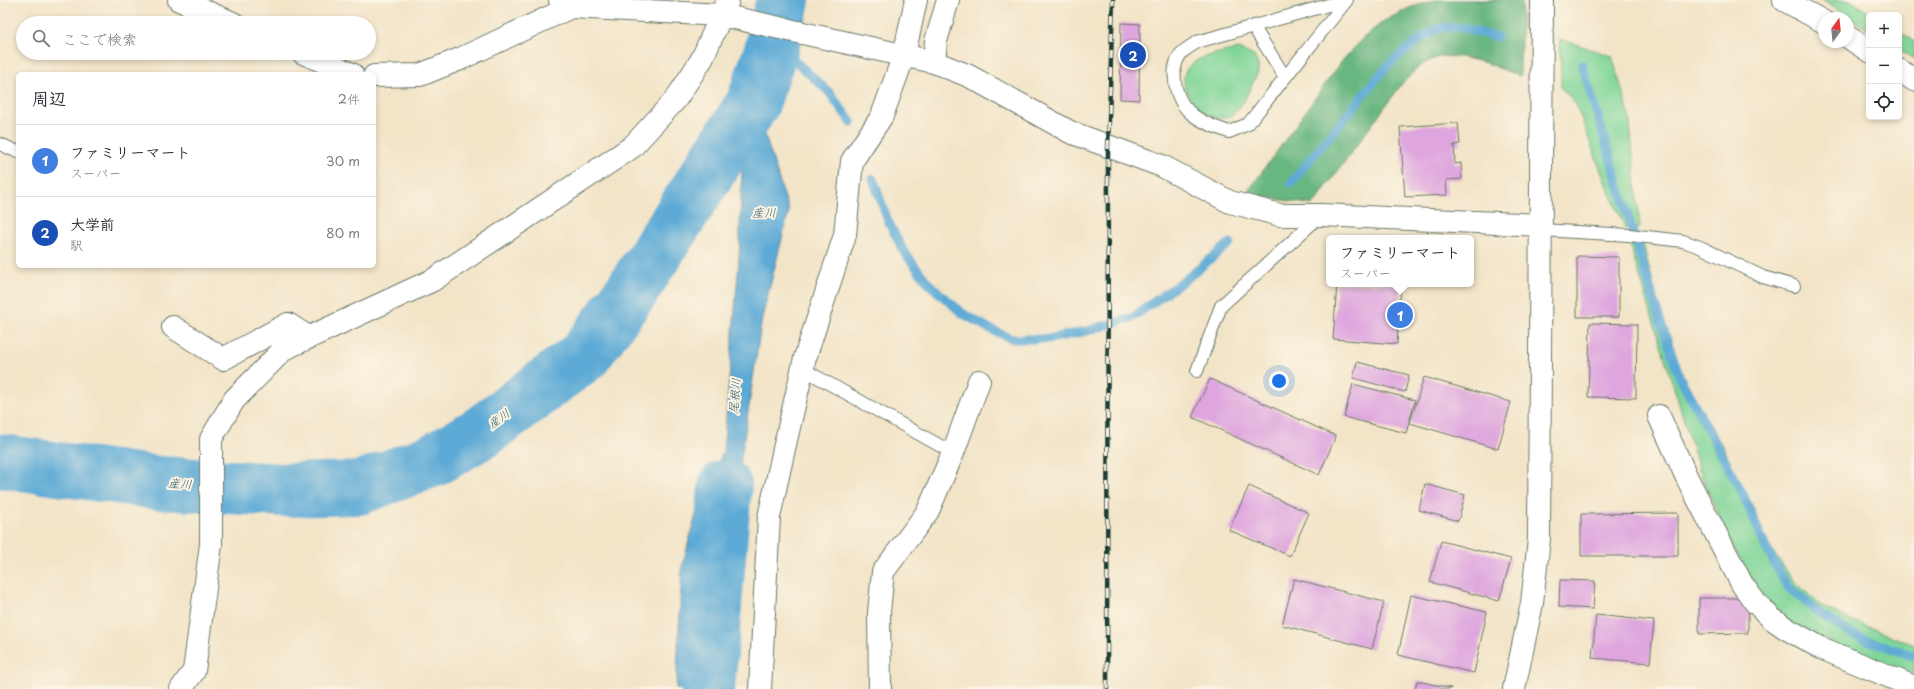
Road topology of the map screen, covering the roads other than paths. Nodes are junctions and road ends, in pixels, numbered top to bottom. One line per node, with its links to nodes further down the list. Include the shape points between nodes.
1 (179, 0): 9 (street)
2 (916, 0): 14 (street)
3 (948, 0): 16 (street, via 936,41)
4 (1346, 0): 11 (lane); 20 (lane)
5 (1542, 0): 25 (street)
6 (1784, 0): 10 (street)
7 (566, 4): 8 (street); 19 (street, via 460,59 420,75)
8 (727, 11): 14 (street); 28 (street, via 702,59 676,99 632,147 433,280)
9 (217, 16)
10 (1818, 19)
11 (1253, 26): 20 (lane); 20 (lane, via 1197,42 1180,54 1174,69 1176,93 1184,108 1207,125 1229,132 1248,124)
12 (1854, 41): 13 (street)
13 (1866, 49)
14 (904, 55): 16 (street); 29 (street, via 882,116 852,161 845,236)
15 (319, 60): 17 (street)
16 (934, 62): 24 (street, via 968,76 1070,132 1162,166 1230,202 1280,215)
17 (347, 72)
18 (1902, 72): 21 (street)
19 (376, 76)
20 (1286, 77)
21 (1914, 80)
22 (0, 144): 23 (lane)
23 (16, 151)
24 (1321, 215): 25 (street); 30 (lane, via 1221,306)
25 (1541, 227): 26 (lane, via 1667,238 1694,245 1762,277); 38 (street, via 1539,539 1532,603)
26 (1794, 286)
27 (173, 327): 28 (street, via 222,359 288,324)
28 (308, 338): 35 (street, via 284,349 234,400 211,439 211,544 194,671)
29 (803, 369): 33 (lane); 36 (street, via 769,517)
30 (1197, 372)
31 (979, 381): 33 (street)
32 (1659, 416): 34 (street, via 1687,478 1742,584 1755,602 1787,629 1821,648)
33 (953, 453): 37 (street, via 928,512 883,572 879,612)
34 (1914, 687)
35 (181, 689)
36 (760, 689)
37 (880, 689)
38 (1514, 689)

